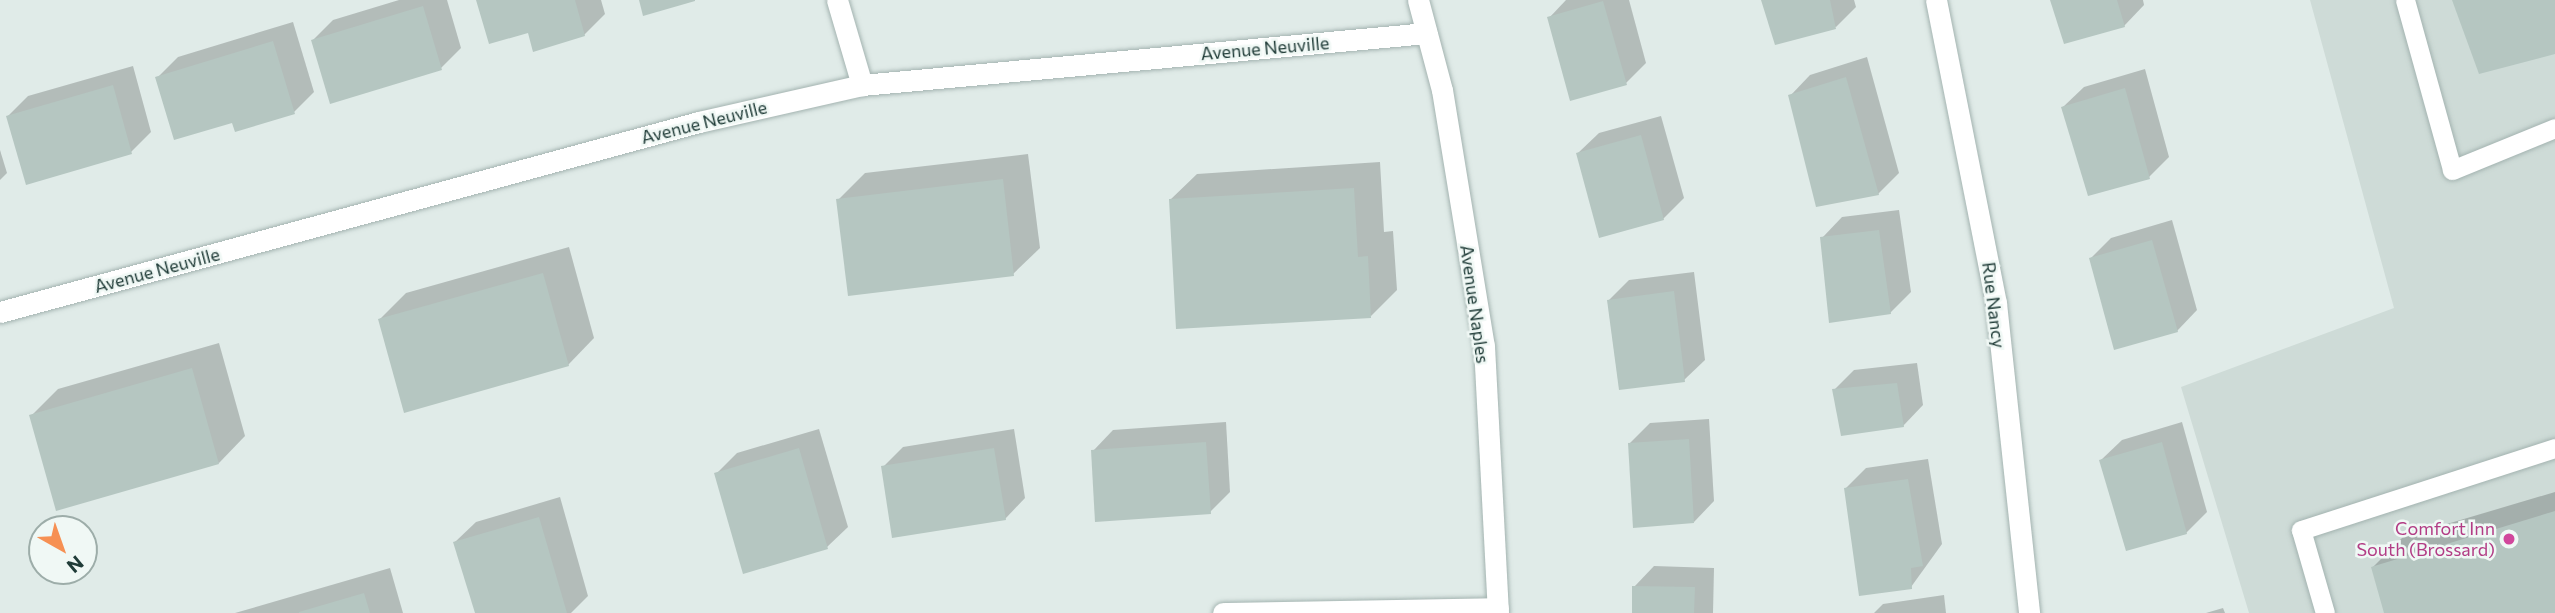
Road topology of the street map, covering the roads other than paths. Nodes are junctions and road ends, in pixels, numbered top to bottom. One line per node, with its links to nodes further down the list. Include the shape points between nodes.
1 (836, 0): 6 (street)
2 (1418, 0): 5 (street, Avenue Naples)
3 (1936, 0): 12 (street, Rue Nancy, via 1996,303)
4 (2405, 0): 7 (lane, via 2452,170)
5 (1427, 33): 6 (street, Avenue Neuville); 10 (street, Avenue Naples, via 1484,346)
6 (862, 85): 8 (street, Avenue Neuville, via 699,122)
7 (2555, 128)
8 (0, 312)
9 (2555, 448): 13 (lane, via 2301,530)
10 (1498, 611): 11 (street)
11 (1223, 613)
12 (2029, 613)
13 (2325, 613)

